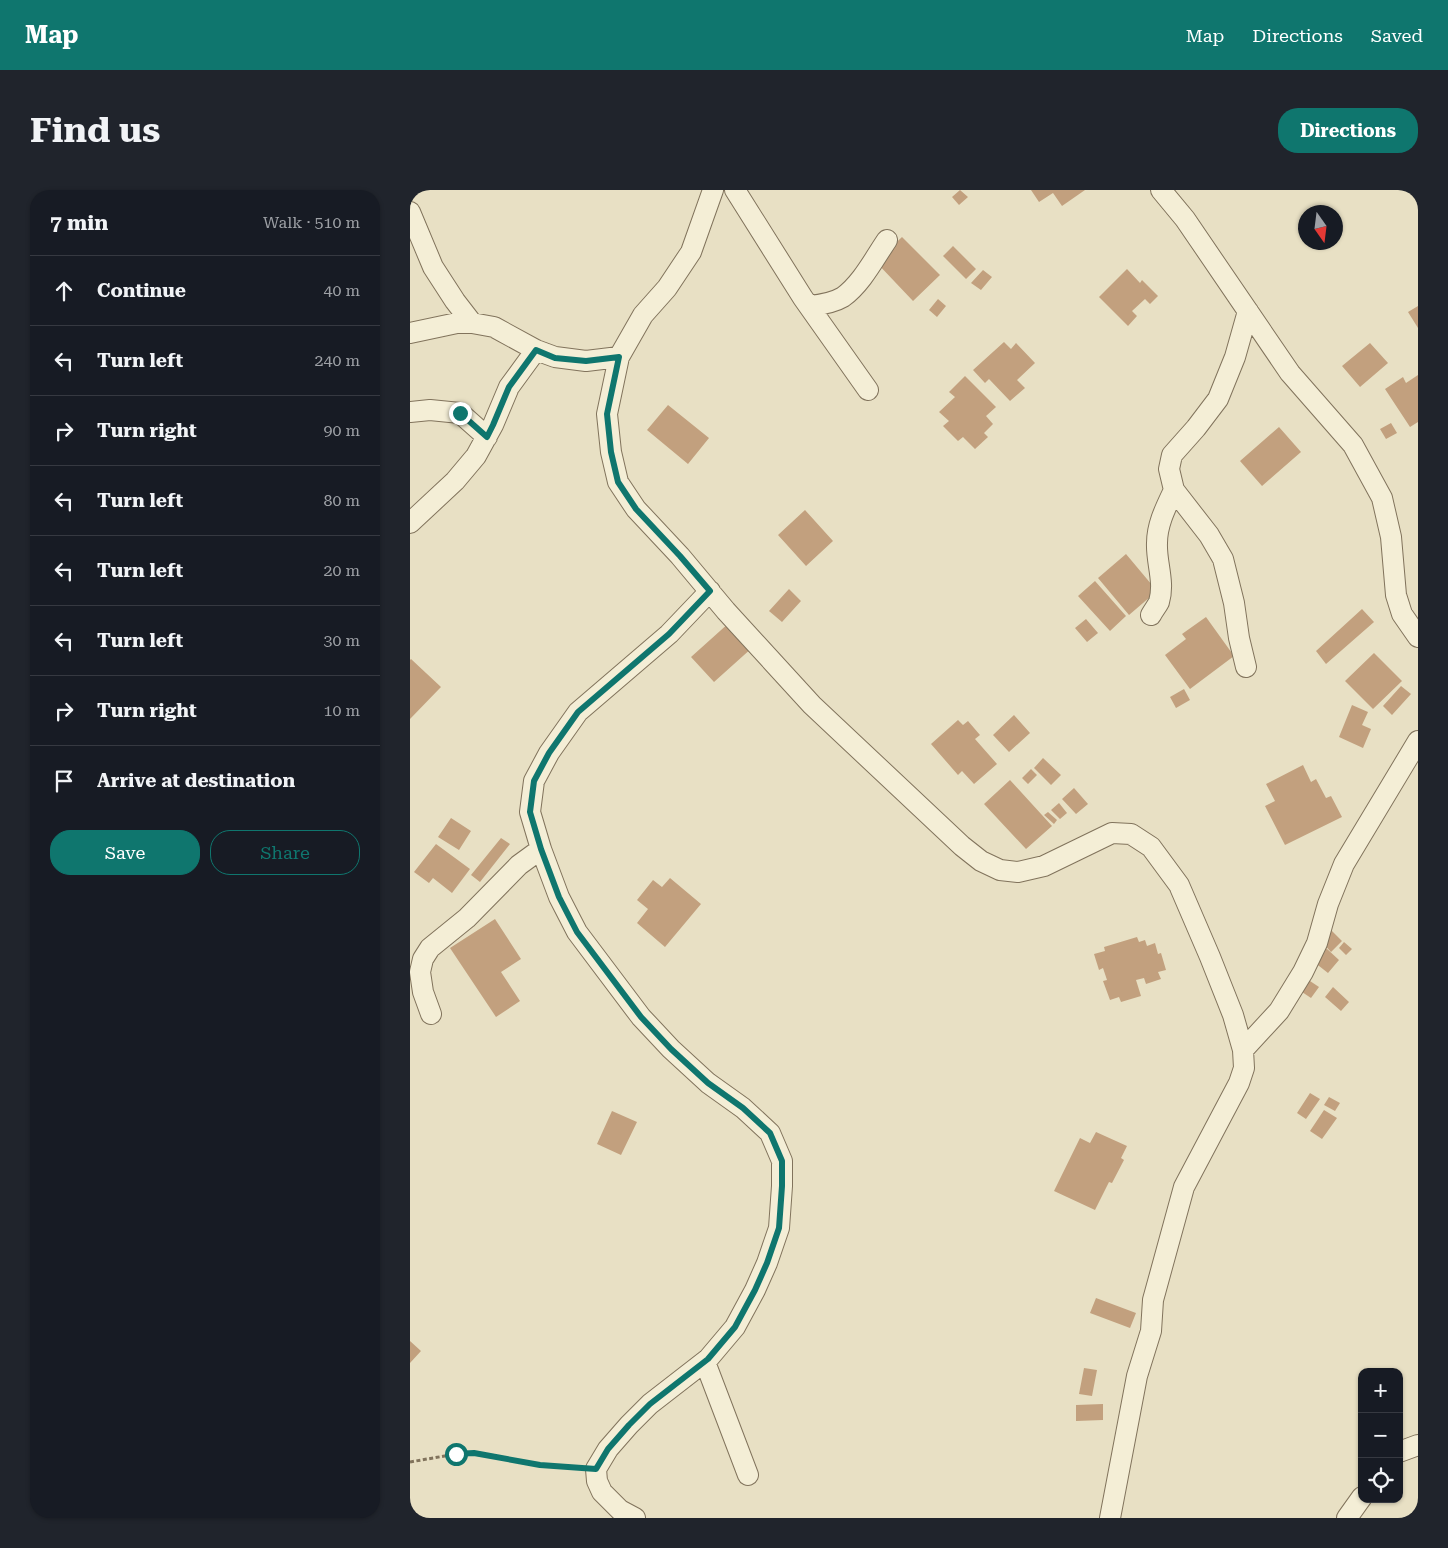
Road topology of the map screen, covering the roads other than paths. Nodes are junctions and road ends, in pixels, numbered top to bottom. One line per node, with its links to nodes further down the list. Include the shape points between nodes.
1 (713, 190): 11 (street, via 691,252 643,315)
2 (735, 190): 6 (street)
3 (1161, 190): 7 (street, via 1185,219)
4 (410, 212): 8 (street, via 433,267)
5 (887, 240): 6 (street, via 859,281 842,297 827,304)
6 (809, 306): 12 (street)
7 (1248, 311): 15 (street, via 1236,357 1218,399 1172,454 1169,469); 19 (street, via 1290,373 1353,446 1382,498 1391,537 1396,595 1402,614)
8 (472, 323): 9 (street); 10 (street, via 494,327)
9 (410, 333)
10 (536, 350): 11 (street, via 555,358 586,361); 14 (street, via 509,387)
11 (619, 357): 17 (street, via 607,414 618,482 636,509)
12 (868, 390)
13 (410, 412): 14 (street, via 460,413)
14 (487, 437): 16 (street, via 455,481)
15 (1174, 490): 18 (street, via 1158,528 1162,588); 20 (street, via 1223,559)
16 (410, 523)
17 (710, 591): 22 (street, via 669,634 578,712 549,753 534,781 530,812); 24 (street, via 812,705 981,861 1000,870 1018,872 1044,866 1112,833 1131,834 1151,847 1179,884 1210,957)
18 (1151, 615)
19 (1418, 637)
20 (1246, 667)
21 (1418, 741): 24 (street, via 1344,864 1317,943 1302,972 1279,1012)
22 (541, 849): 23 (street, via 519,865 467,918 430,948 420,972); 25 (street, via 559,897 577,932 641,1017 708,1083 743,1108 770,1133 782,1161 779,1228 767,1263 735,1327)
23 (431, 1014)
24 (1243, 1050): 31 (street, via 1244,1068 1239,1083 1184,1187 1154,1300 1151,1331 1137,1376)
25 (705, 1362): 28 (street); 30 (street, via 650,1404 608,1449 596,1469 602,1492 620,1510)
26 (1418, 1446): 27 (street)
27 (1403, 1451)
28 (748, 1475)
29 (1358, 1503): 32 (street)
30 (635, 1518)
31 (1110, 1518)
32 (1347, 1518)

